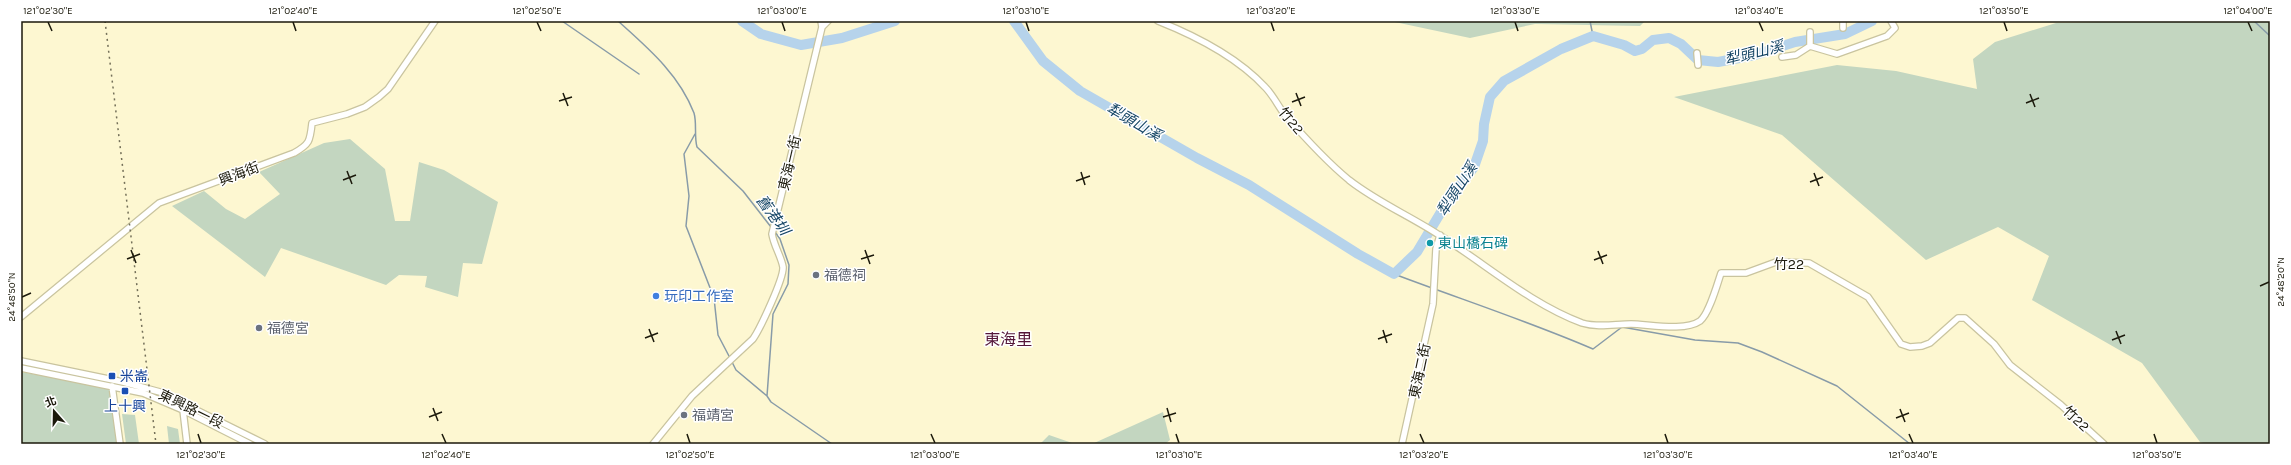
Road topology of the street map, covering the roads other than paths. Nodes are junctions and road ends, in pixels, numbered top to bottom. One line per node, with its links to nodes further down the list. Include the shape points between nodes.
1 (436, 21): 12 (street, 興海街, via 388,89 365,107 312,123 310,139 306,146 294,153 159,203)
2 (828, 21): 6 (street)
3 (1158, 21): 11 (street, 竹22 / 竹22, via 1203,42 1255,77 1301,133 1350,181)
4 (1843, 21): 7 (street)
5 (1891, 21): 9 (street, via 1895,28 1886,36 1837,54 1810,39 1796,55)
6 (822, 24): 21 (street, 東海一街, via 773,230 773,239 783,273 760,329 753,339 680,409)
7 (1843, 28)
8 (1697, 55): 10 (street)
9 (1782, 57)
10 (1698, 65)
11 (1440, 235): 22 (street, 東海二街, via 1436,249 1434,298); 23 (street, 竹22 / 竹22, via 1494,273 1551,307 1583,323 1597,326 1632,324 1661,328 1696,323 1706,314 1721,274 1746,273 1776,262 1809,264 1868,297 1901,344 1922,346 1930,343 1958,318 1965,318 1994,344 2010,365 2061,405)
12 (21, 317)
13 (21, 361): 20 (street, 東興路一段, via 160,392)
14 (21, 368): 15 (street, 東興路一段)
15 (112, 386): 16 (street, 東興路一段, via 143,393); 17 (street)
16 (183, 410): 18 (street); 19 (street, 東興路一段)
17 (120, 444)
18 (187, 444)
19 (250, 444)
20 (264, 444)
21 (653, 444)
22 (1402, 444)
23 (2104, 444)

